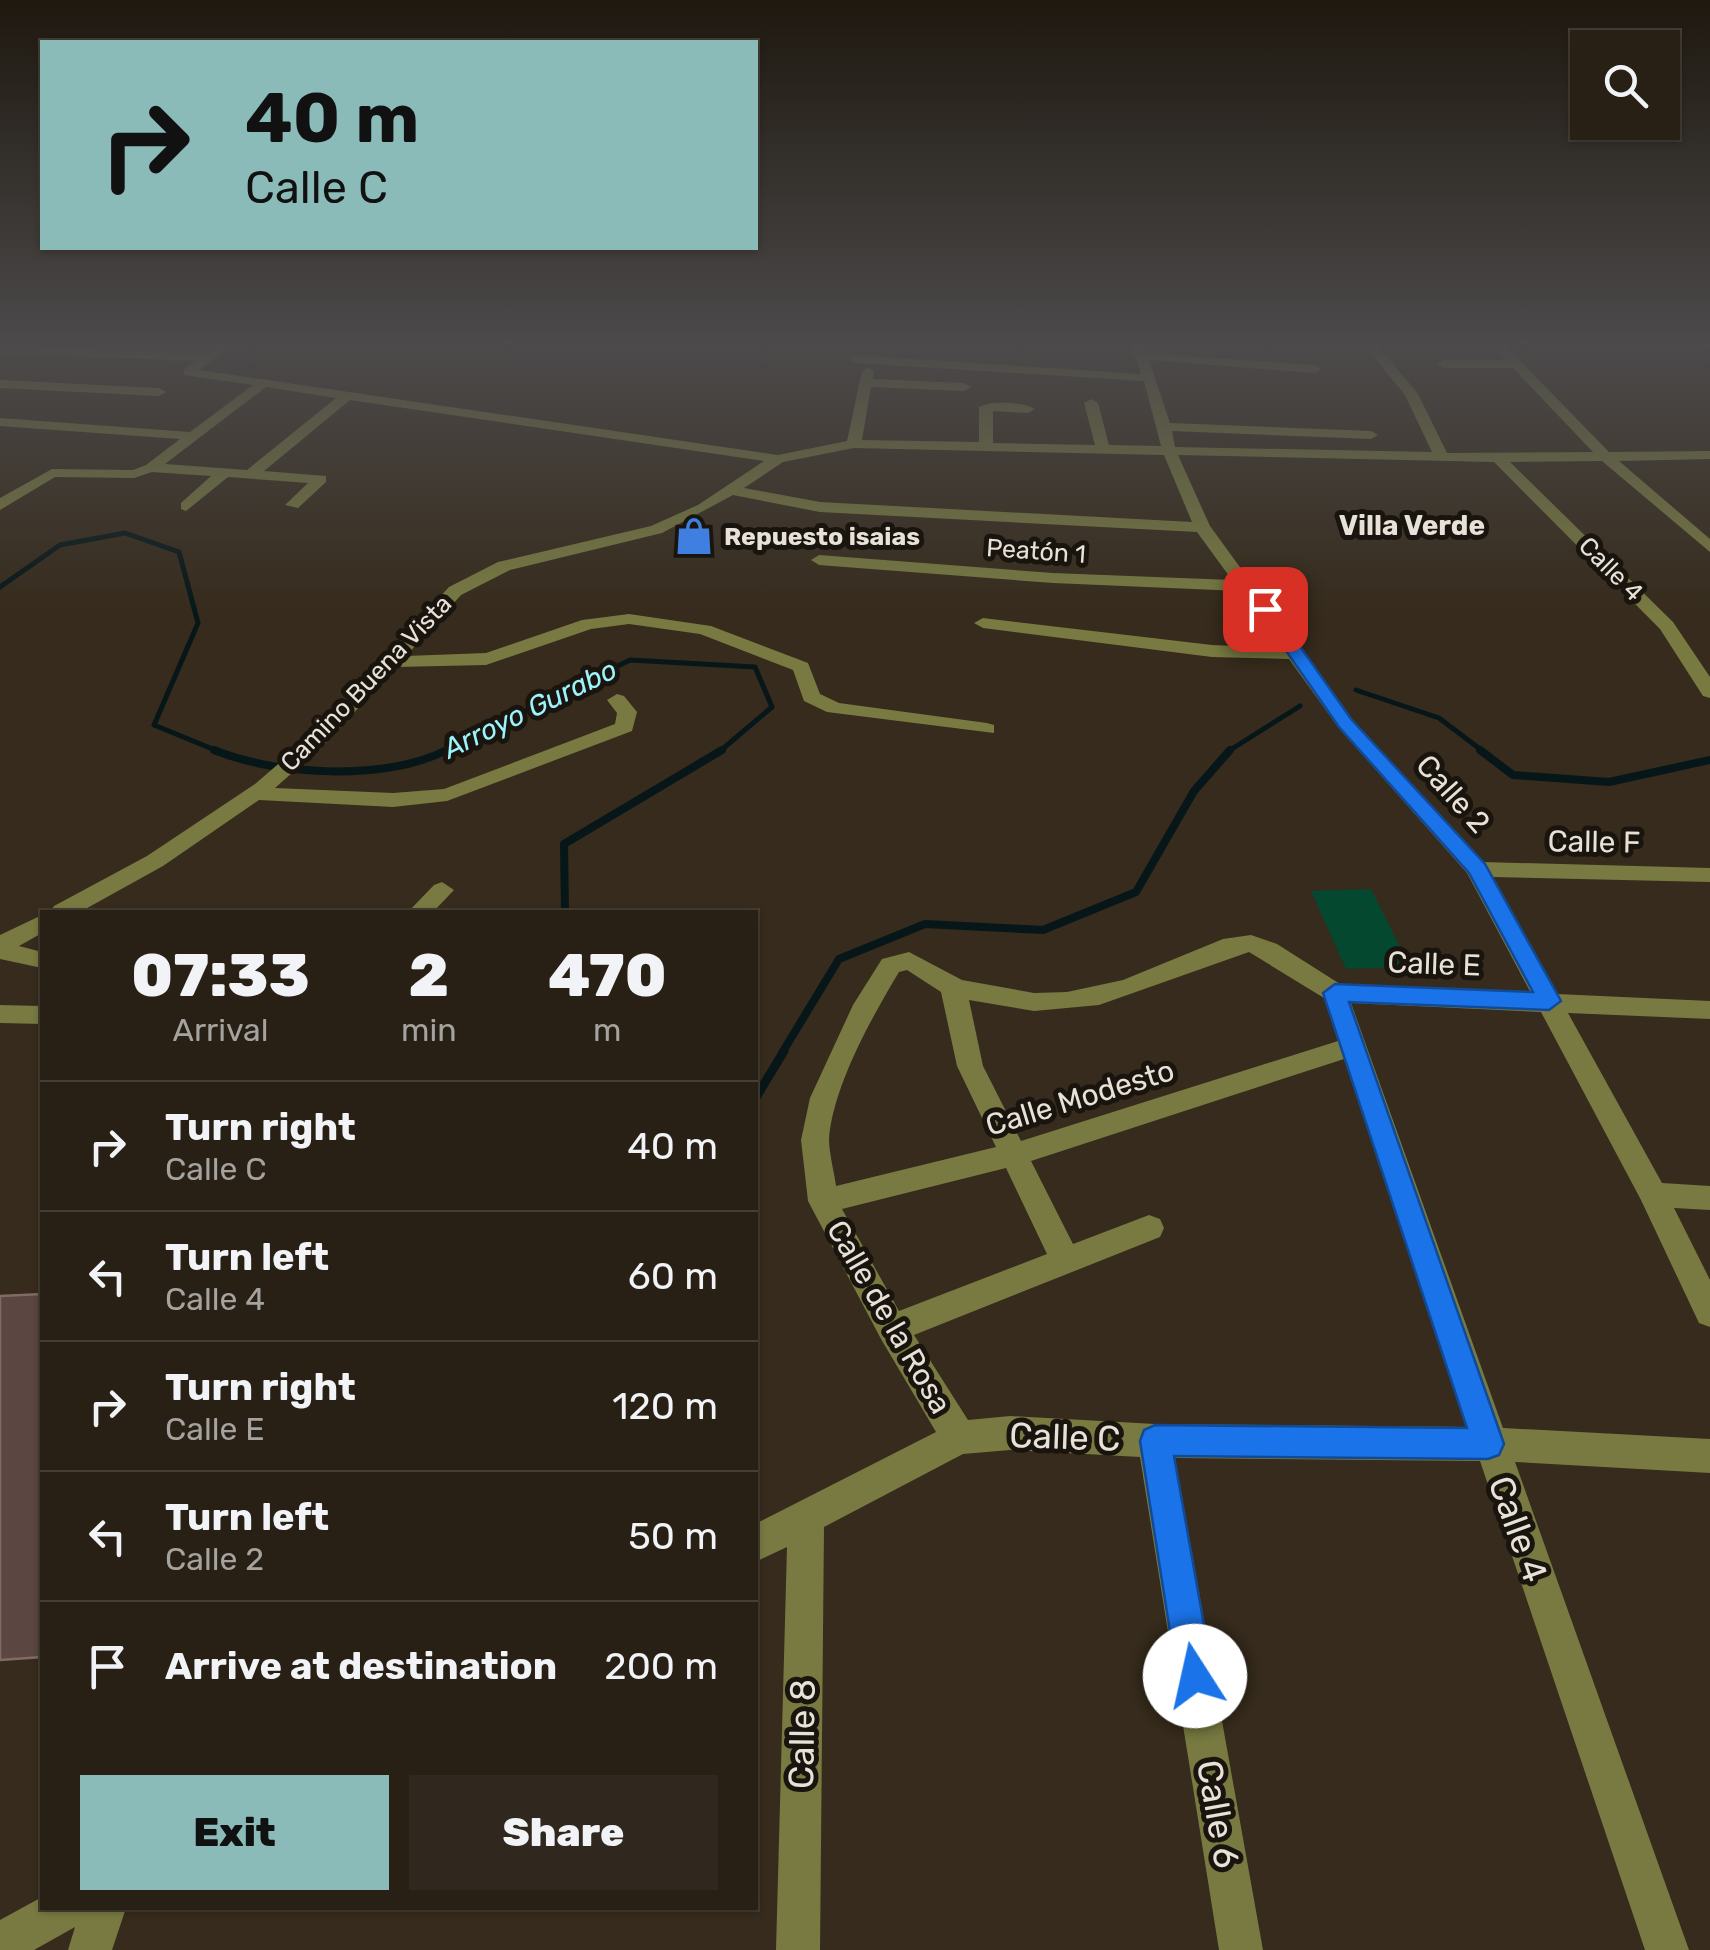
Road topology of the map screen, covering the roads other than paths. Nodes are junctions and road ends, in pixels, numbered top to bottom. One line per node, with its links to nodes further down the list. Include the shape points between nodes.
1 (141, 432): 13 (street)
2 (196, 432): 13 (street)
3 (302, 432): 25 (street)
4 (589, 432): 22 (street)
5 (856, 432): 14 (street)
6 (986, 432): 15 (street)
7 (1099, 432): 16 (street)
8 (1165, 432): 17 (street)
9 (1312, 432): 12 (street)
10 (1433, 432): 20 (street)
11 (1581, 432): 19 (street)
12 (1371, 434)
13 (190, 436): 23 (street)
14 (854, 444): 15 (street, Camino Buena Vista); 22 (street, Camino Buena Vista)
15 (986, 447): 16 (street, Camino Buena Vista)
16 (1103, 448): 17 (street, Camino Buena Vista)
17 (1168, 448): 20 (street, Camino Buena Vista); 30 (street, Calle 2)
18 (1710, 455): 19 (street, Camino Buena Vista)
19 (1604, 456): 21 (street, Camino Buena Vista); 31 (street)
20 (1440, 458): 21 (street, Camino Buena Vista)
21 (1498, 458): 37 (street, Calle 4, via 1667,626)
22 (778, 460): 26 (street, Camino Buena Vista)
23 (151, 468): 24 (street); 27 (street, via 134,474 52,473)
24 (225, 472): 25 (street); 29 (street)
25 (251, 474): 28 (street, via 321,479)
26 (730, 490): 30 (street, via 820,507); 36 (street, Camino Buena Vista, via 656,530 504,566 455,591)
27 (0, 505)
28 (292, 505)
29 (186, 506)
30 (1202, 527): 33 (street, Calle 2)
31 (1710, 547)
32 (819, 560): 33 (street, Peatón 1)
33 (1250, 586): 35 (street, Calle 2)
34 (983, 623): 35 (street, via 1212,651)
35 (1296, 654): 41 (street, Calle 2, via 1345,723)
36 (394, 661): 39 (street, via 486,658 606,621 682,624 801,666 811,697 834,708); 40 (street, Camino Buena Vista)
37 (1710, 692)
38 (617, 700): 40 (street, via 627,712 625,726 458,792 393,800)
39 (987, 729)
40 (258, 791): 44 (street, Camino Buena Vista, via 156,861)
41 (1477, 869): 42 (street, Calle F); 51 (street, Calle 2)
42 (1710, 875)
43 (442, 890): 45 (street)
44 (66, 910)
45 (422, 910)
46 (40, 924): 47 (street)
47 (0, 948): 48 (street)
48 (40, 959)
49 (953, 987): 50 (street, via 1073,1004 1112,996 1252,943); 56 (street, via 970,1066); 59 (street, Calle de la Rosa, via 910,962 886,970 817,1120)
50 (1335, 993): 51 (street, Calle E); 55 (street, Calle 4)
51 (1549, 1001): 52 (street, Calle E); 57 (street, Calle 2)
52 (1710, 1010)
53 (0, 1014): 54 (street)
54 (40, 1015)
55 (1353, 1046): 56 (street, Calle Modesto); 66 (street, Calle 4)
56 (1016, 1154): 59 (street, Calle Modesto); 61 (street)
57 (1653, 1195): 58 (street); 62 (street, Calle 2)
58 (1710, 1198)
59 (823, 1201): 63 (street, Calle de la Rosa)
60 (1149, 1228): 61 (street)
61 (1065, 1260): 63 (street)
62 (1710, 1313)
63 (892, 1328): 64 (street, Calle de la Rosa)
64 (960, 1438): 65 (street, Calle C, via 1010,1433); 68 (street)
65 (1155, 1441): 66 (street, Calle C); 75 (street, Calle 6)
66 (1488, 1444): 67 (street, Calle C); 76 (street, Calle 4)
67 (1710, 1456)
68 (806, 1517): 69 (street); 74 (street, Calle 8)
69 (758, 1542)
70 (63, 1910): 72 (street)
71 (103, 1910): 73 (street)
72 (0, 1944)
73 (90, 1950)
74 (798, 1950)
75 (1241, 1950)
76 (1668, 1950)

